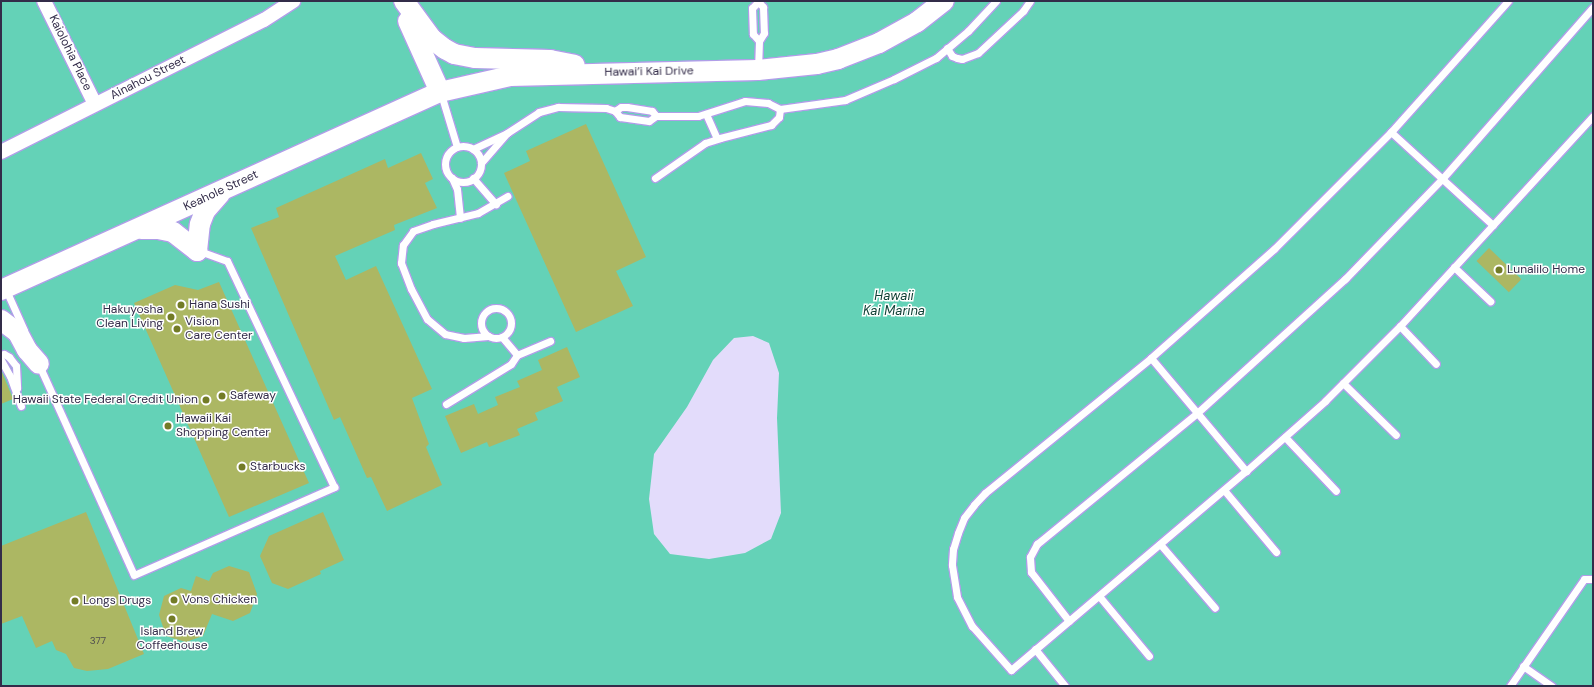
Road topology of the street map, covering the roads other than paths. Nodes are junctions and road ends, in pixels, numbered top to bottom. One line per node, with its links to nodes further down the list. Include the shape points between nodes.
1 (44, 1): 16 (street, Kaiolohia Place)
2 (293, 1): 16 (street, Ainahou Street, via 264,20)
3 (400, 1): 15 (main road)
4 (404, 1): 14 (main road, via 432,39 459,56 550,60)
5 (944, 1): 13 (main road, Hawai’i Kai Drive, via 898,33 859,52 817,64)
6 (996, 1): 12 (lane, via 968,31)
7 (1030, 1): 12 (lane, via 1023,11 978,53 957,58 952,56)
8 (1508, 1): 22 (lane)
9 (758, 2): 11 (lane, via 763,7 764,33); 11 (lane, via 752,8 753,34)
10 (1593, 7): 32 (lane)
11 (758, 40): 13 (lane)
12 (947, 48): 17 (lane, via 929,62 845,100)
13 (758, 70): 14 (main road, Hawai’i Kai Drive)
14 (615, 73): 15 (main road, Hawai’i Kai Drive, via 510,76)
15 (440, 92): 25 (lane); 33 (main road, Keahole Street, via 424,97)
16 (95, 104): 27 (street, Ainahou Street)
17 (780, 109): 19 (lane, via 768,103 744,101); 24 (lane, via 779,117 771,125)
18 (616, 110): 20 (lane, via 627,107 652,111); 20 (lane, via 620,117 632,119 649,121); 23 (lane, via 582,106 558,107 539,112)
19 (706, 114): 20 (lane); 24 (lane)
20 (656, 116)
21 (1593, 116): 37 (lane)
22 (1391, 132): 32 (lane); 50 (lane, via 1274,249)
23 (507, 133): 26 (lane); 28 (lane)
24 (716, 139): 31 (lane, via 705,143)
25 (457, 147): 26 (lane, via 468,146); 29 (lane, via 448,155 446,161 448,173)
26 (473, 149): 28 (lane, via 480,157)
27 (1, 152)
28 (481, 163): 30 (lane, via 478,173)
29 (452, 178): 30 (lane, via 464,182); 36 (lane, via 457,189)
30 (473, 178): 35 (lane)
31 (655, 178)
32 (1442, 179): 37 (lane); 58 (lane, via 1345,278)
33 (223, 190): 38 (main road, Keahole Street); 39 (main road, via 205,211 200,224)
34 (508, 196): 35 (lane)
35 (496, 204): 36 (lane)
36 (460, 218): 45 (lane, via 413,231 403,245 401,263 427,319 445,334 464,338)
37 (1493, 225): 40 (lane)
38 (140, 229): 39 (main road, via 173,232); 41 (main road, Keahole Street)
39 (197, 251): 52 (lane, via 227,261 334,487 134,575)
40 (1454, 267): 42 (lane); 44 (lane)
41 (3, 290): 52 (lane)
42 (1490, 301)
43 (1, 320): 52 (main road, via 18,333 27,350)
44 (1400, 326): 53 (lane); 54 (lane)
45 (488, 336): 46 (lane); 46 (lane, via 482,328 482,319 488,311 498,309 506,312 511,321 509,330)
46 (502, 337): 49 (lane)
47 (550, 341): 49 (lane)
48 (1, 355): 55 (lane, via 9,357 16,366)
49 (517, 355): 56 (lane, via 511,364)
50 (1151, 358): 58 (lane); 70 (lane, via 985,493 969,511 959,529 953,549 952,573 957,597 968,619 1011,670)
51 (1, 360): 55 (lane)
52 (39, 364)
53 (1436, 364)
54 (1344, 383): 59 (lane); 60 (lane)
55 (17, 392): 57 (lane)
56 (446, 404)
57 (21, 406)
58 (1197, 413): 61 (lane); 69 (lane, via 1032,550 1031,572)
59 (1396, 435)
60 (1285, 437): 61 (lane); 63 (lane)
61 (1246, 471): 62 (lane)
62 (1224, 490): 64 (lane); 65 (lane)
63 (1336, 491)
64 (1160, 544): 67 (lane); 68 (lane)
65 (1276, 552)
66 (1593, 578): 72 (lane, via 1584,579)
67 (1099, 596): 69 (lane); 71 (lane)
68 (1215, 608)
69 (1069, 621): 70 (lane)
70 (1036, 649): 73 (lane)
71 (1149, 656)
72 (1523, 666): 74 (lane); 75 (lane)
73 (1065, 686)
74 (1510, 686)
75 (1552, 686)

